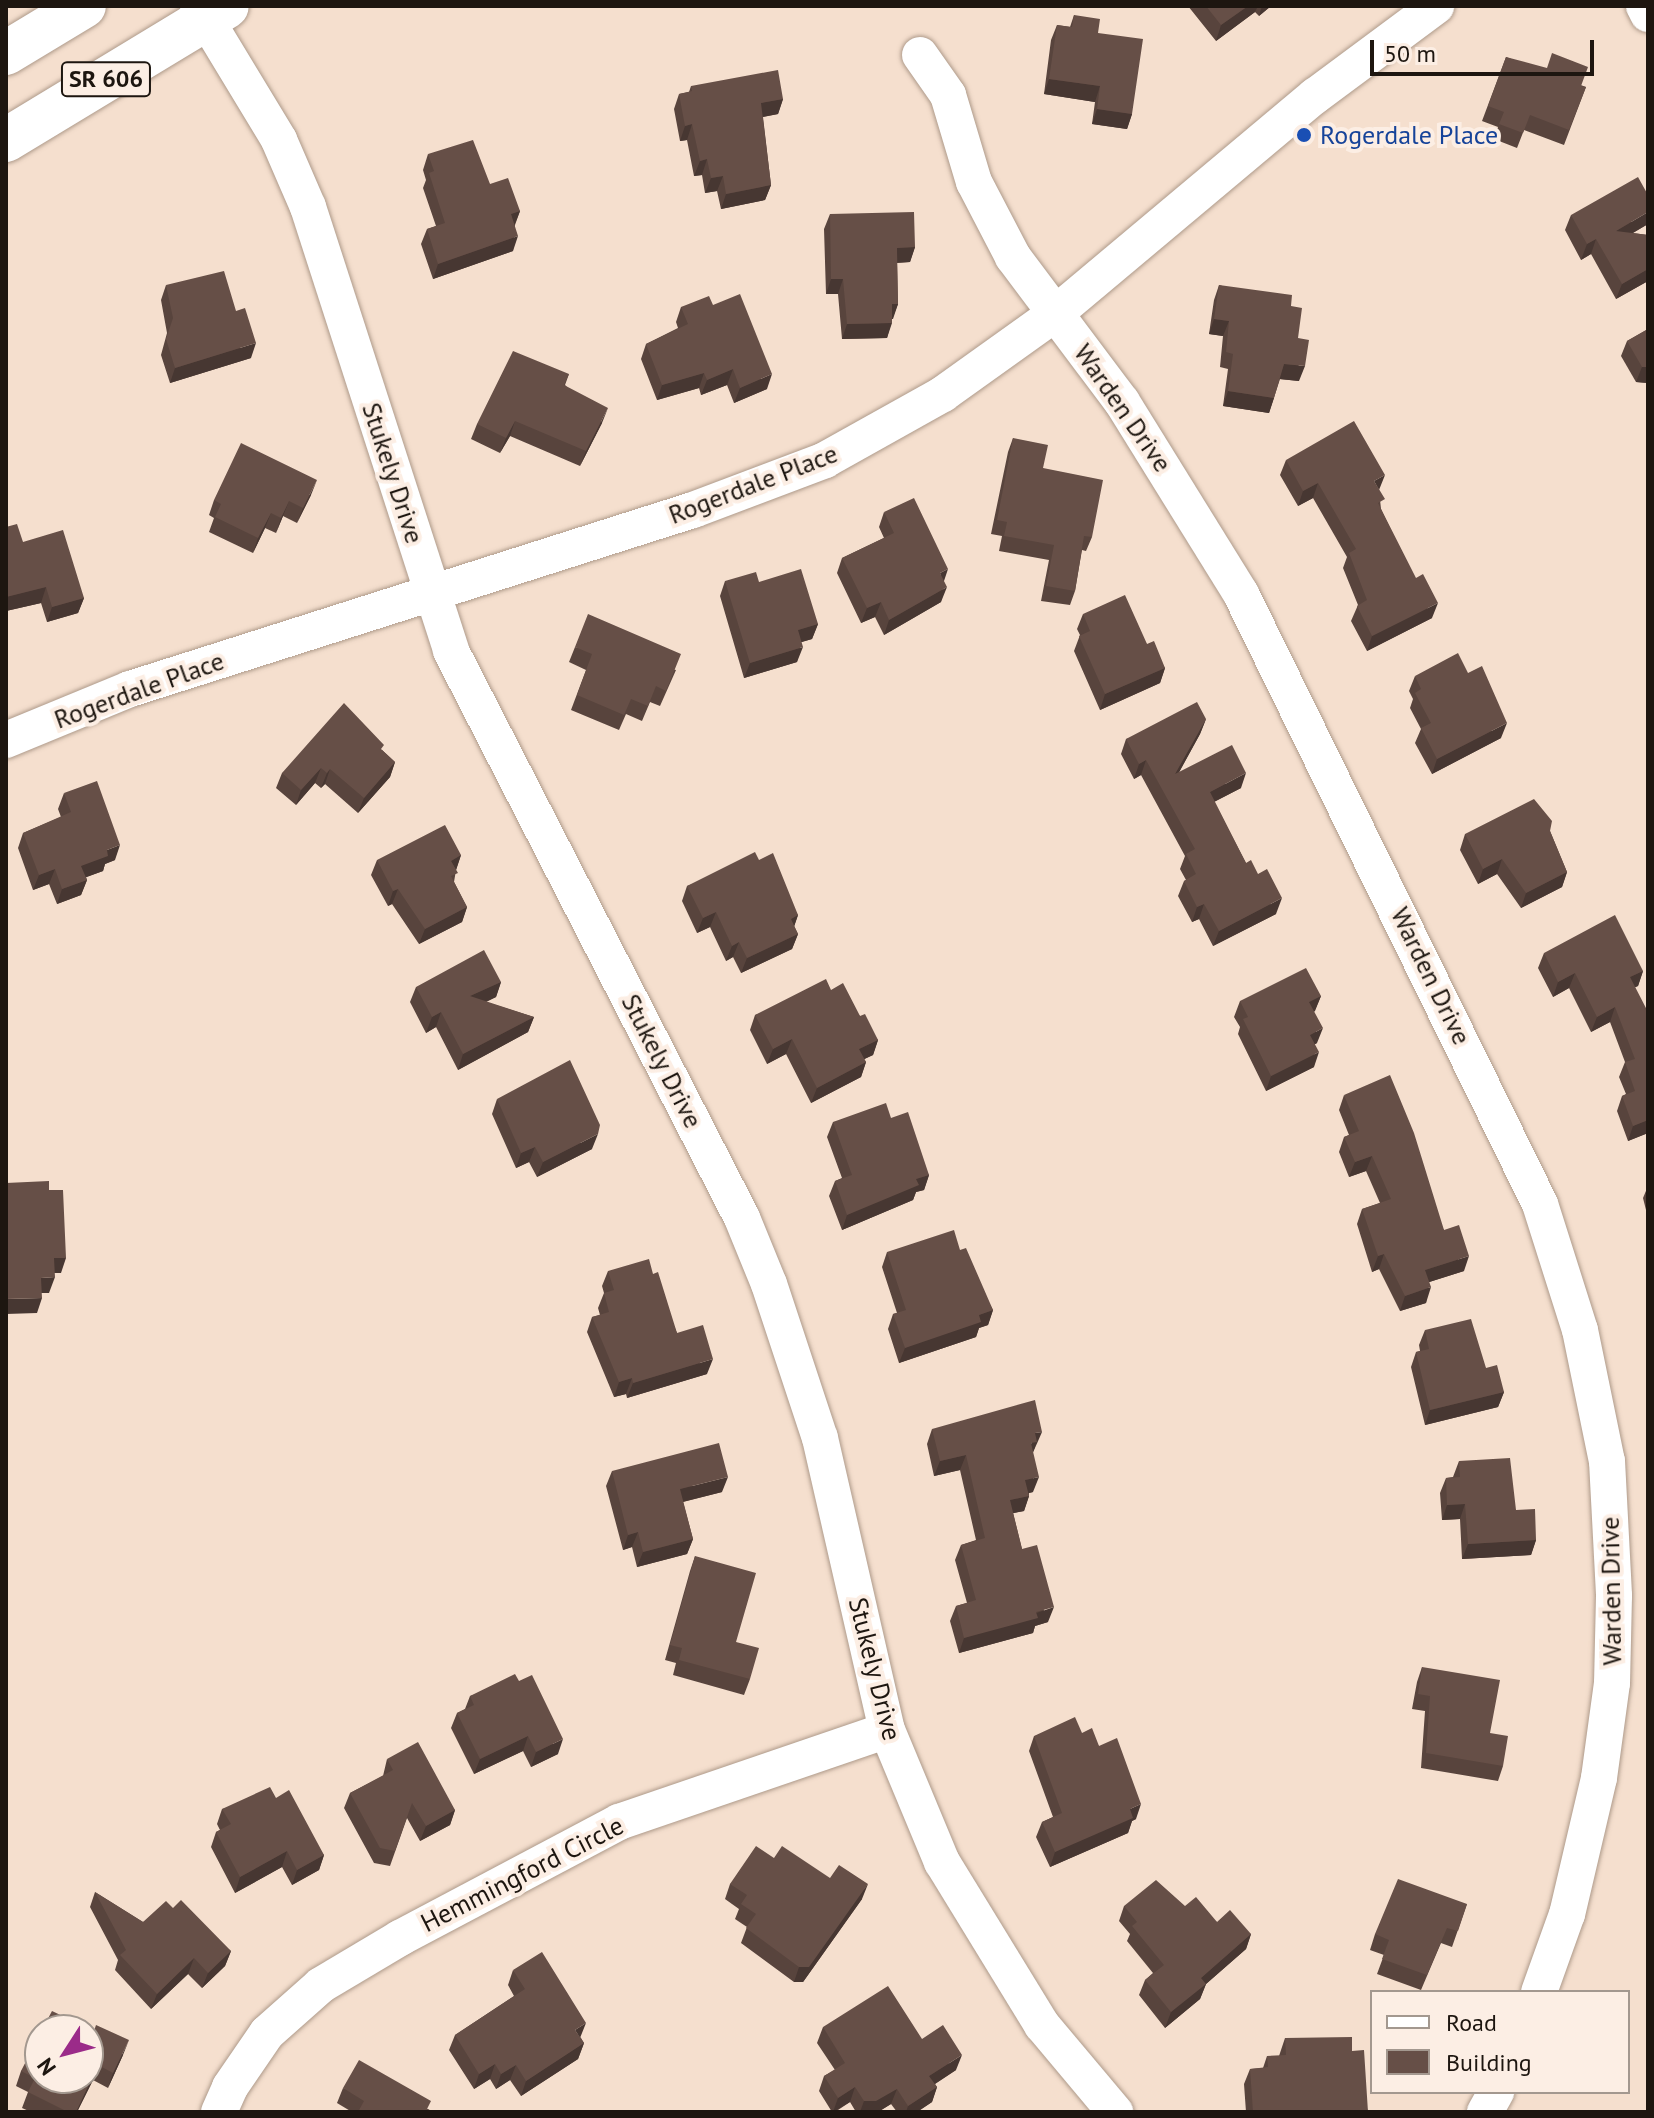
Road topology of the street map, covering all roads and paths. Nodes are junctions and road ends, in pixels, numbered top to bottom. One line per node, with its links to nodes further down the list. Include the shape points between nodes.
1 (84, 6): 6 (main road, SR 606)
2 (1436, 6): 9 (street, Rogerdale Place, via 1315,96)
3 (1644, 6): 5 (street)
4 (210, 10): 8 (main road, SR 606); 10 (street, Stukely Drive, via 308,207)
5 (1648, 14)
6 (6, 53)
7 (920, 55): 9 (street, Warden Drive, via 948,95 986,211)
8 (6, 140)
9 (1056, 313): 10 (street, Rogerdale Place, via 943,394 825,460 693,510); 13 (street, Warden Drive, via 1188,502 1241,594 1540,1204 1580,1330 1607,1461 1612,1683 1586,1842)
10 (430, 590): 11 (street, Rogerdale Place, via 130,689); 12 (street, Stukely Drive, via 451,651 742,1218 769,1284 820,1438)
11 (6, 740)
12 (887, 1730): 15 (street, Hemmingford Circle, via 619,1822 400,1938 321,1985 267,2033); 16 (street, Stukely Drive, via 949,1875 1042,2025)
13 (1540, 1990)
14 (1495, 2094): 17 (street)
15 (219, 2112)
16 (1115, 2112)
17 (1485, 2112)

